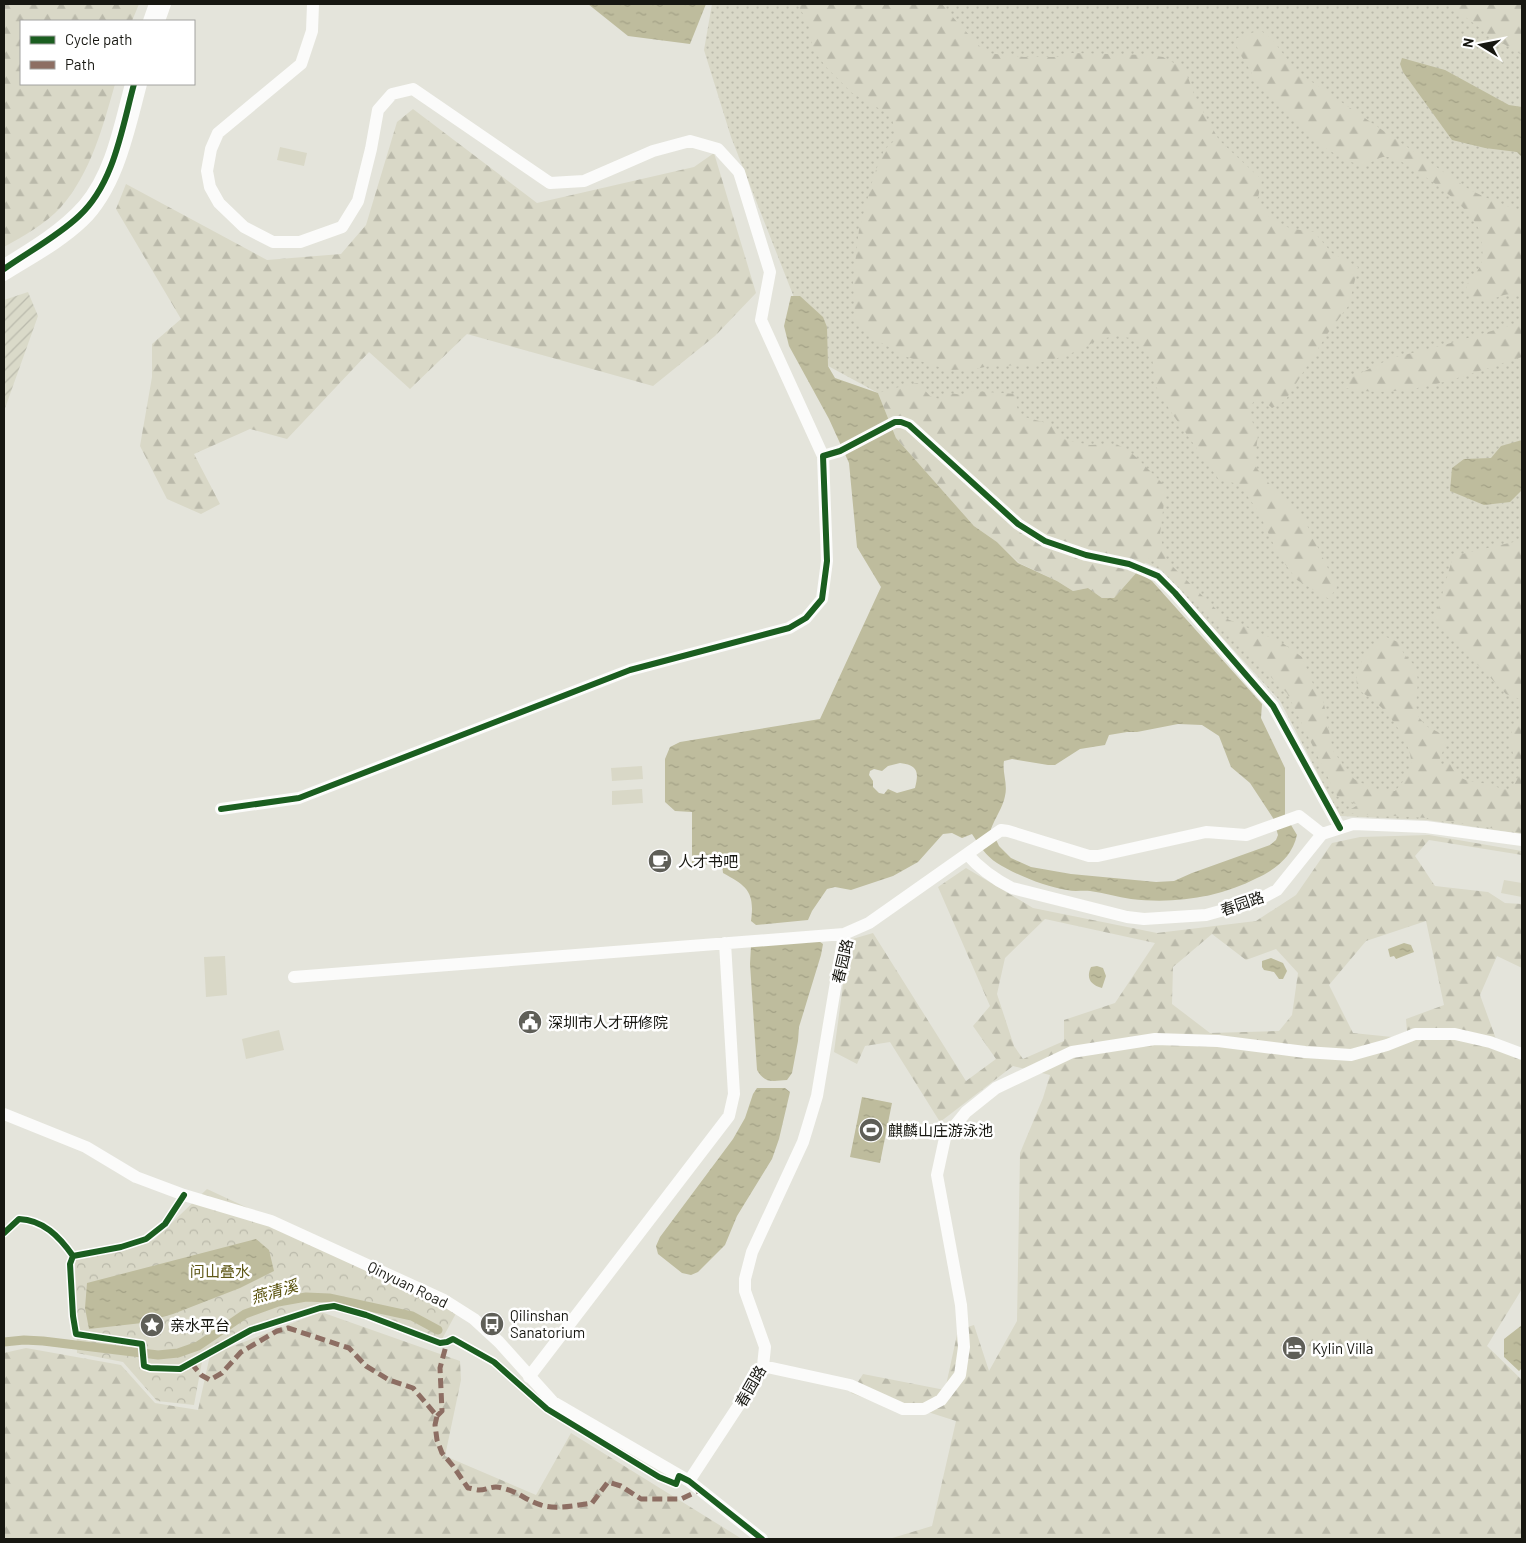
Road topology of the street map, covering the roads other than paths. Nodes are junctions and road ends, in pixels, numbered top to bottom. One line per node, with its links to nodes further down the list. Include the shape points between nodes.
1 (155, 4): 4 (street)
2 (165, 4): 5 (street)
3 (313, 4): 10 (street, via 312,31 301,64 218,133 211,149 207,171 210,187 219,204 244,227 273,242 300,242 342,227 358,201 378,110 392,94 413,89 550,183 584,181 653,151 690,141 718,149 739,172 770,272 761,320)
4 (149, 20)
5 (159, 20)
6 (132, 85): 8 (street, via 110,156 89,199 60,227)
7 (141, 85): 9 (street, via 121,153 99,202 65,236)
8 (4, 265)
9 (4, 275)
10 (824, 456): 11 (street, via 826,580 822,599 806,618 789,628 630,670 299,798); 12 (street, via 901,422 909,425 1018,524 1045,541 1086,556 1129,564 1158,576 1273,706)
11 (221, 809)
12 (1340, 828): 13 (street); 14 (street, via 1353,824 1426,826)
13 (1322, 834): 15 (street, via 1299,816 1246,835 1206,832 1089,856 1001,830); 15 (street, 春园路, via 1277,890 1256,901 1206,915 1144,919 1012,888 977,865)
14 (1522, 840)
15 (967, 854): 16 (street, 春园路, via 869,923)
16 (844, 934): 17 (street); 21 (street, 春园路, via 817,1096 803,1142 752,1252 745,1279 745,1291 765,1347)
17 (725, 944): 18 (street); 22 (street, via 734,1094 729,1116)
18 (294, 977)
19 (1522, 1054): 21 (street, via 1454,1034 1415,1034 1387,1046 1351,1055 1154,1039 1072,1052 996,1088 966,1112 945,1138 937,1175 961,1304 964,1347 960,1375 941,1400 924,1409 903,1409 850,1385)
20 (4, 1114): 22 (street, Qinyuan Road, via 86,1147 136,1177 271,1221 444,1300 474,1319)
21 (763, 1366): 23 (street, 春园路)
22 (529, 1377): 23 (street, Qinyuan Road, via 553,1402)
23 (689, 1481): 24 (street, Qinyuan Road)
24 (762, 1539)

